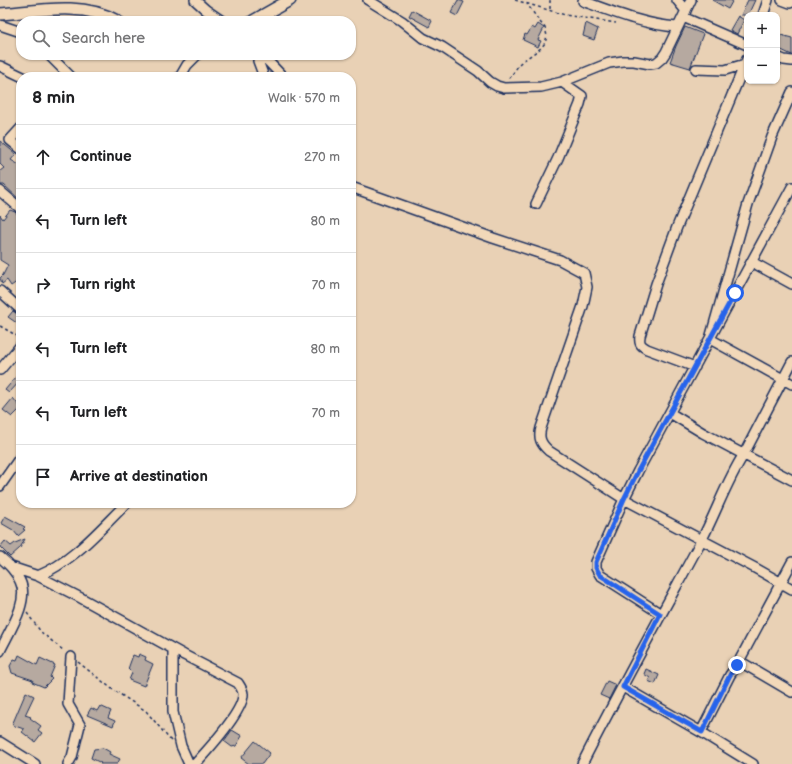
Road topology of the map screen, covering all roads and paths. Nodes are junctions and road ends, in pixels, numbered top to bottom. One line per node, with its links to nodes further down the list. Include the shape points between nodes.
1 (195, 0): 19 (street)
2 (290, 0): 20 (street)
3 (368, 0): 42 (street, via 402,21 423,38 442,47 478,71 490,82)
4 (515, 0): 13 (path)
5 (550, 0): 14 (path)
6 (677, 0): 17 (street)
7 (691, 0): 17 (street)
8 (768, 0): 15 (street)
9 (782, 0): 12 (street)
10 (583, 1): 11 (street)
11 (593, 2): 23 (street, via 618,14)
12 (792, 2)
13 (527, 4): 14 (path); 42 (path, via 545,28 547,36 541,48 520,63)
14 (550, 10): 21 (path, via 565,15)
15 (764, 12)
16 (0, 14): 18 (street, via 60,9 89,10)
17 (684, 14): 23 (street); 25 (street)
18 (108, 16)
19 (215, 16)
20 (262, 16)
21 (621, 23)
22 (2, 27): 24 (street)
23 (677, 27): 41 (street, via 666,52 656,63 609,63)
24 (16, 31)
25 (744, 44)
26 (780, 58): 31 (street)
27 (54, 60): 36 (street)
28 (192, 60): 37 (street)
29 (260, 60): 38 (street)
30 (262, 60): 39 (street)
31 (792, 61)
32 (744, 63): 35 (street, via 725,70)
33 (0, 66): 40 (street)
34 (744, 67): 60 (street, via 677,227 640,336 640,342 646,349)
35 (696, 69)
36 (66, 72)
37 (183, 72)
38 (263, 72)
39 (277, 72)
40 (16, 74)
41 (562, 82): 42 (street, via 541,87); 49 (street, via 582,96 558,158)
42 (504, 88)
43 (792, 92): 57 (street, via 772,137 748,204)
44 (16, 133): 45 (street, via 10,140)
45 (16, 145)
46 (792, 187): 51 (street)
47 (356, 189): 69 (street, via 560,260 584,273 586,294 539,437 549,451)
48 (0, 191): 50 (street)
49 (536, 204)
50 (16, 205)
51 (752, 262): 52 (street); 57 (street)
52 (792, 284)
53 (0, 291): 54 (street)
54 (16, 305)
55 (0, 326): 56 (path)
56 (16, 335)
57 (710, 339): 60 (street); 62 (street)
58 (16, 351): 61 (street)
59 (792, 362): 62 (street)
60 (695, 368): 64 (street)
61 (0, 370)
62 (783, 379): 63 (street); 65 (street)
63 (792, 384)
64 (670, 413): 65 (street); 69 (street)
65 (744, 454): 67 (street); 71 (street)
66 (16, 463): 68 (street)
67 (792, 480)
68 (0, 486)
69 (624, 499): 71 (street); 79 (street, via 596,562 596,568 600,575)
70 (122, 508): 75 (street, via 64,562)
71 (701, 540): 76 (street); 79 (street)
72 (0, 557): 74 (street)
73 (792, 562): 76 (street)
74 (11, 567): 75 (street); 78 (street, via 21,581)
75 (38, 576): 80 (street)
76 (781, 583): 77 (street); 83 (street)
77 (792, 589)
78 (22, 604): 81 (street); 82 (path, via 41,632)
79 (660, 614): 84 (street)
80 (173, 649): 91 (street, via 173,712 181,746); 92 (street, via 238,683 243,694 238,710)
81 (0, 651)
82 (71, 657): 87 (path, via 112,689 146,711); 90 (street, via 68,704 80,725)
83 (739, 662): 85 (street); 86 (street)
84 (623, 687): 86 (street); 93 (street)
85 (792, 692)
86 (702, 732): 94 (street)
87 (171, 741)
88 (0, 742): 89 (street)
89 (35, 764)
90 (68, 764)
91 (189, 764)
92 (195, 764)
93 (582, 764)
94 (754, 764)

